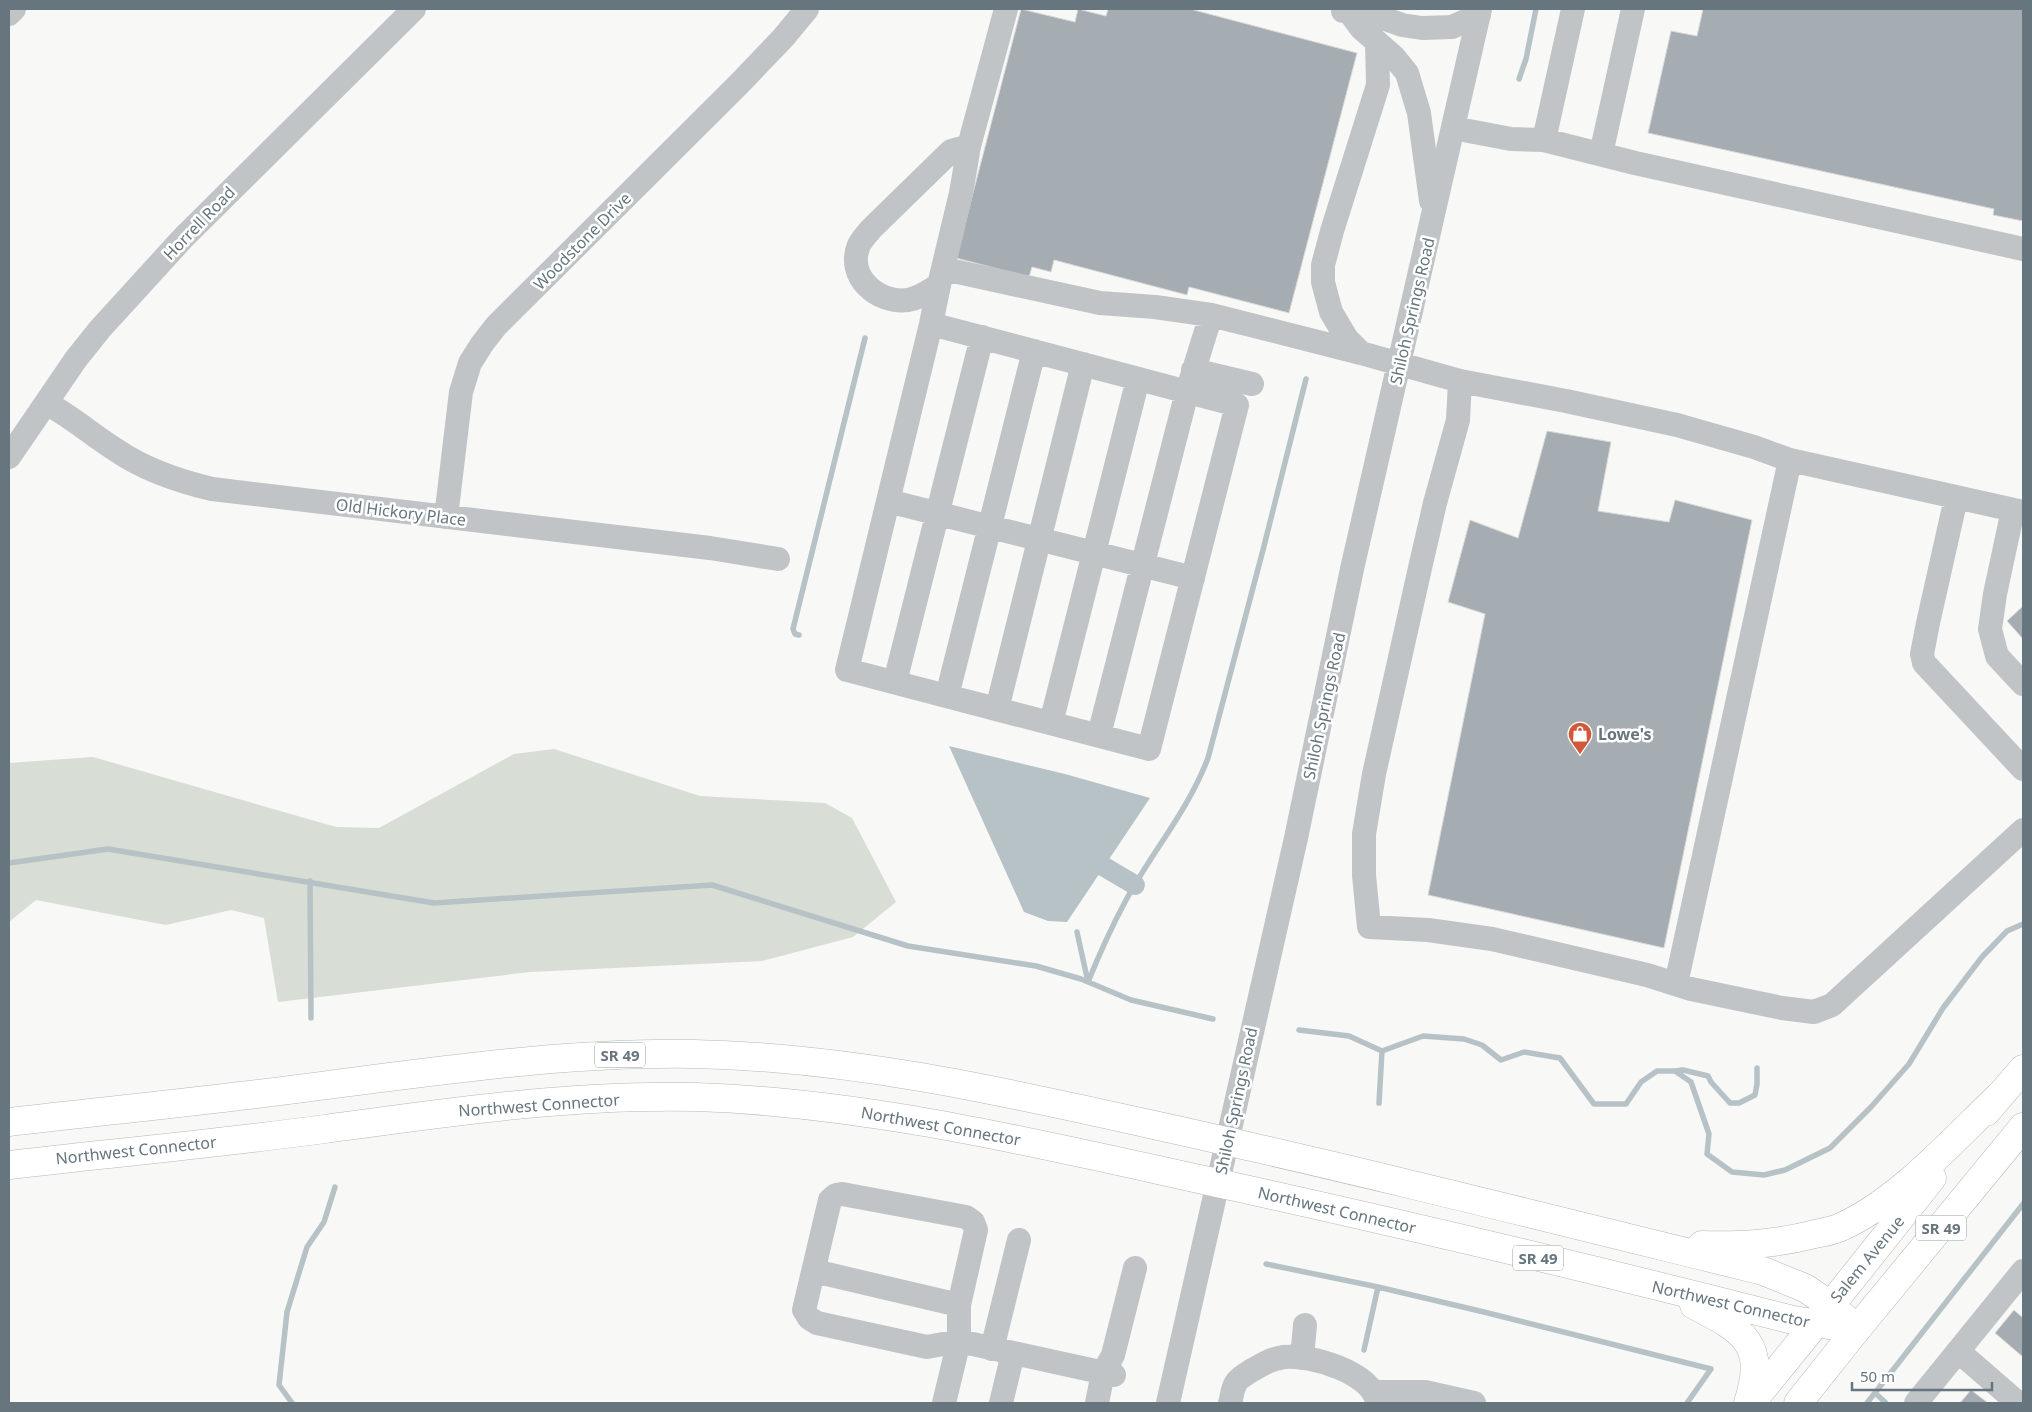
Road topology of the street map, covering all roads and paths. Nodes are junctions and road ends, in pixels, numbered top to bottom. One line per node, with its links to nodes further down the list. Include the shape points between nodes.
1 (14, 9): 9 (street)
2 (414, 9): 29 (street, Horrell Road, via 183,238 100,329)
3 (807, 9): 36 (street, Woodstone Drive, via 740,83 496,326 482,344 470,364 461,392)
4 (1006, 9): 13 (street)
5 (1573, 9): 12 (street)
6 (1633, 9): 14 (street)
7 (1342, 11): 8 (street, via 1422,28 1452,27); 10 (street)
8 (1480, 12): 11 (street, Shiloh Springs Road)
9 (9, 14)
10 (1377, 42): 15 (street, via 1407,72 1414,91); 22 (street, via 1378,85 1332,231 1323,282 1331,312 1347,339)
11 (1453, 128): 12 (street, via 1511,139); 15 (street, Shiloh Springs Road)
12 (1544, 140): 14 (street)
13 (969, 146): 17 (street); 17 (street, via 951,150 871,229 860,243 856,256 862,281 882,297 906,300 919,297)
14 (1601, 154): 16 (street)
15 (1433, 218): 24 (street, Shiloh Springs Road)
16 (2023, 248)
17 (941, 277): 18 (street, via 1093,302); 19 (street)
18 (1211, 315): 22 (street); 26 (street)
19 (931, 324): 20 (street); 33 (street)
20 (982, 337): 21 (street); 35 (street)
21 (1034, 351): 23 (street); 37 (street)
22 (1361, 353): 24 (street)
23 (1083, 364): 25 (street); 38 (street)
24 (1400, 364): 27 (street); 56 (street, Shiloh Springs Road, via 1352,569)
25 (1138, 378): 26 (street); 39 (street)
26 (1190, 381): 28 (street); 41 (street); 42 (street, via 1237,405)
27 (1460, 381): 31 (street, via 1677,424); 51 (street, via 1458,420 1435,503 1374,774 1364,834 1369,927 1428,930 1492,939)
28 (1252, 384)
29 (46, 403): 30 (street, Horrell Road); 36 (street, Old Hickory Place, via 118,452 182,482 212,489)
30 (9, 457)
31 (1790, 460): 32 (street); 51 (street)
32 (1956, 498): 34 (street); 49 (street, via 1922,654 1924,663)
33 (888, 501): 35 (street); 43 (street, via 847,670)
34 (2018, 511): 44 (street, via 1995,594 1990,629 1997,656)
35 (936, 513): 37 (street); 43 (street)
36 (446, 517): 40 (street, Old Hickory Place)
37 (990, 527): 38 (street); 45 (street)
38 (1039, 539): 39 (street); 46 (street)
39 (1094, 553): 41 (street); 47 (street)
40 (778, 559)
41 (1143, 565): 42 (street); 48 (street)
42 (1193, 578): 48 (street, via 1149,749)
43 (895, 682): 45 (street)
44 (2023, 684)
45 (947, 696): 46 (street)
46 (997, 709): 47 (street)
47 (1050, 723): 48 (street)
48 (1099, 736)
49 (2023, 769)
50 (2023, 830): 51 (street, via 1832,1005 1821,1010 1782,1008)
51 (1676, 984)
52 (2023, 1070): 53 (main road, Salem Avenue / SR 49)
53 (1998, 1098): 60 (main road, SR 49, via 1872,1212 1839,1228 1784,1242 1730,1246); 66 (main road, Salem Avenue)
54 (9, 1122): 56 (main road, SR 49, via 457,1068 565,1058 692,1054 833,1064 959,1083)
55 (2021, 1135): 68 (main road, SR 49)
56 (1228, 1141): 58 (street, Shiloh Springs Road); 60 (main road, SR 49)
57 (9, 1165): 58 (main road, Northwest Connector / SR 49, via 460,1111 576,1100 691,1097 829,1106 952,1125)
58 (1219, 1183): 64 (main road, Northwest Connector / SR 49); 79 (street, Shiloh Springs Road)
59 (1019, 1240): 70 (street)
60 (1652, 1244): 66 (main road, via 1763,1271 1805,1288)
61 (1135, 1268): 73 (street)
62 (814, 1271): 65 (street); 65 (street, via 830,1200 836,1195 966,1217 976,1230); 69 (street, via 804,1310 817,1323 927,1347)
63 (2023, 1271): 71 (street)
64 (1657, 1286): 66 (main road, Northwest Connector / SR 49, via 1793,1320); 82 (main road, via 1721,1319 1752,1347 1755,1383)
65 (959, 1305): 69 (street)
66 (1823, 1314): 68 (main road); 82 (main road, Salem Avenue)
67 (1305, 1324): 72 (street)
68 (1857, 1329): 83 (main road)
69 (960, 1341): 70 (street); 76 (street)
70 (1002, 1351): 73 (street); 77 (street)
71 (1958, 1351): 84 (street); 85 (street)
72 (1302, 1358): 74 (street, via 1355,1374); 80 (street, via 1270,1359 1235,1383)
73 (1108, 1374): 78 (street)
74 (1376, 1398): 75 (street, via 1410,1390)
75 (1431, 1398): 81 (street)
76 (944, 1403)
77 (1001, 1403)
78 (1096, 1403)
79 (1168, 1403)
80 (1230, 1403)
81 (1474, 1403)
82 (1750, 1403)
83 (1798, 1403)
84 (1916, 1403)
85 (2018, 1403)

